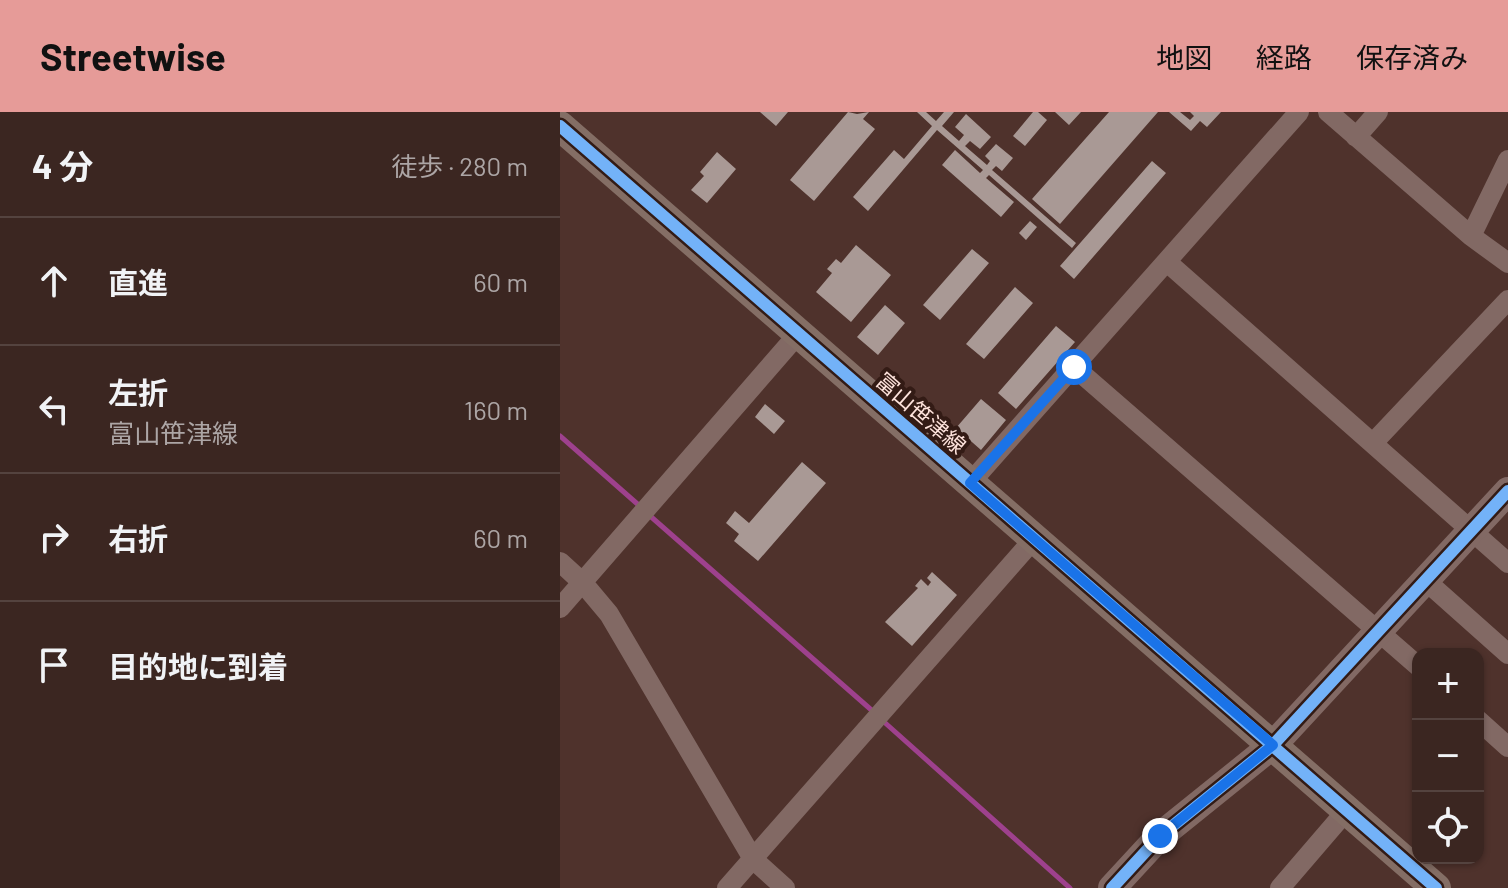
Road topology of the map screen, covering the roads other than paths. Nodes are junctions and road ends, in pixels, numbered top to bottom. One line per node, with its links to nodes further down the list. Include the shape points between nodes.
1 (1299, 112): 8 (street)
2 (1328, 112): 5 (street)
3 (1378, 112): 5 (street)
4 (560, 126): 11 (main road, 富山笹津線)
5 (1356, 137): 7 (street)
6 (1508, 160): 7 (street)
7 (1471, 236): 9 (street)
8 (1167, 262): 12 (street); 13 (street)
9 (1508, 263)
10 (1508, 300): 13 (street)
11 (799, 333): 14 (main road, 富山笹津線); 21 (street)
12 (1074, 367): 14 (street); 23 (street)
13 (1373, 443): 16 (street)
14 (970, 483): 17 (main road, 富山笹津線)
15 (1508, 491): 16 (street)
16 (1472, 532): 19 (street); 20 (street)
17 (1034, 539): 27 (main road, 富山笹津線); 30 (street)
18 (560, 562): 21 (street)
19 (1508, 563)
20 (1426, 581): 23 (street); 24 (street)
21 (583, 583): 22 (street); 30 (street, via 609,614)
22 (560, 608)
23 (1379, 630): 25 (street); 27 (street)
24 (1508, 654)
25 (1412, 660)
26 (1484, 725): 28 (street)
27 (1273, 745): 29 (main road, 富山笹津線); 33 (street, via 1160,836)
28 (1508, 747)
29 (1347, 810): 34 (street); 35 (main road, 富山笹津線)
30 (753, 859): 31 (street); 32 (street)
31 (727, 888)
32 (785, 888)
33 (1112, 888)
34 (1280, 888)
35 (1436, 888)

